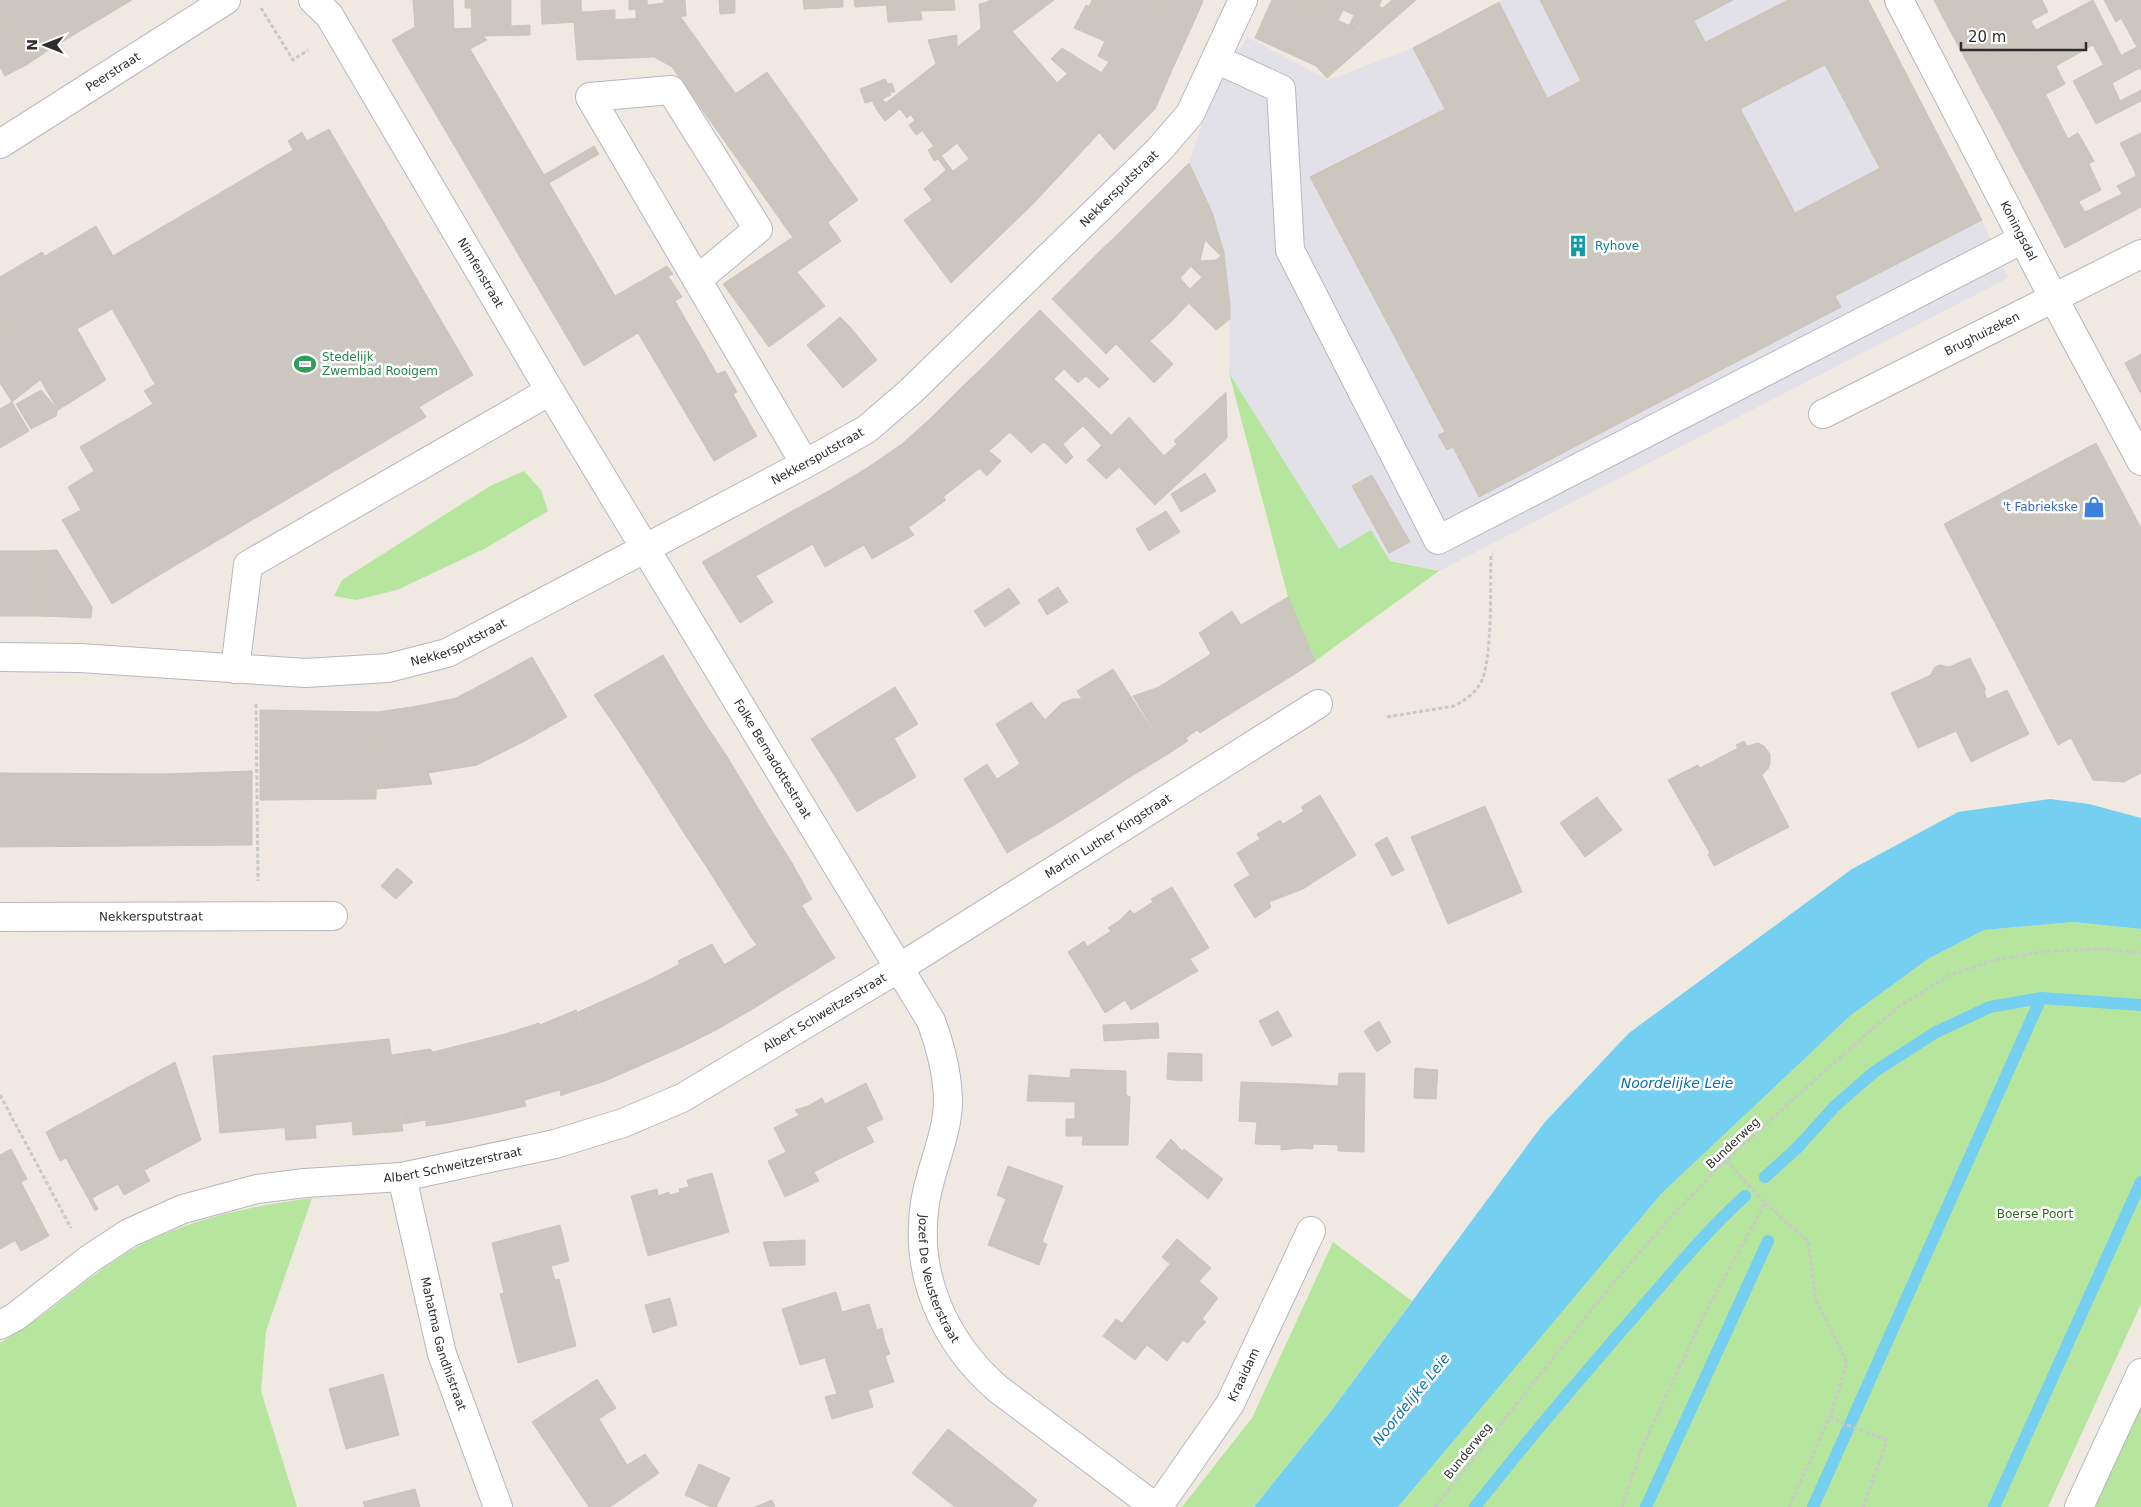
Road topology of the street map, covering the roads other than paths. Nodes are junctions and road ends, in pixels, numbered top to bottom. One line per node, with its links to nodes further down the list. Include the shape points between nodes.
1 (226, 0): 6 (street, Peerstraat)
2 (314, 0): 11 (street, Nimfenstraat, via 338,30)
3 (1243, 0): 5 (street, Nekkersputstraat)
4 (1899, 0): 7 (street, Koningsdal)
5 (1216, 59): 7 (street, via 1281,89 1290,250 1438,540); 14 (street, Nekkersputstraat, via 1190,114 1159,150 911,391 867,429)
6 (0, 144)
7 (2023, 239): 10 (street, Koningsdal)
8 (2141, 254): 10 (street, Brughuizeken)
9 (697, 280): 9 (street, via 639,180 590,97 670,90 758,229); 14 (street)
10 (2054, 299): 12 (street, Brughuizeken); 13 (street, Koningsdal)
11 (550, 391): 15 (street, Nimfenstraat); 17 (street, via 248,565)
12 (1823, 414)
13 (2141, 461)
14 (805, 464): 15 (street, Nekkersputstraat)
15 (645, 548): 17 (street, Nekkersputstraat, via 446,653 388,668 305,673); 21 (street, Folke Bernadottestraat)
16 (0, 657): 17 (street, Nekkersputstraat, via 80,658)
17 (246, 670)
18 (1318, 704): 21 (street, Martin Luther Kingstraat)
19 (333, 916): 20 (street, Nekkersputstraat)
20 (0, 917)
21 (899, 968): 22 (street, Albert Schweitzerstraat, via 682,1098 623,1123 555,1144); 27 (street, Jozef De Veusterstraat, via 931,1021 947,1078 948,1105 925,1202 922,1234 931,1289 945,1324 980,1373)
22 (402, 1177): 24 (street, Albert Schweitzerstraat, via 305,1183 248,1192 183,1209 129,1233); 26 (street, Mahatma Gandhistraat, via 442,1354)
23 (1310, 1231): 27 (street, Kraaidam, via 1230,1404)
24 (0, 1325)
25 (2141, 1373): 28 (street)
26 (498, 1507)
27 (1157, 1507)
28 (2079, 1507)

